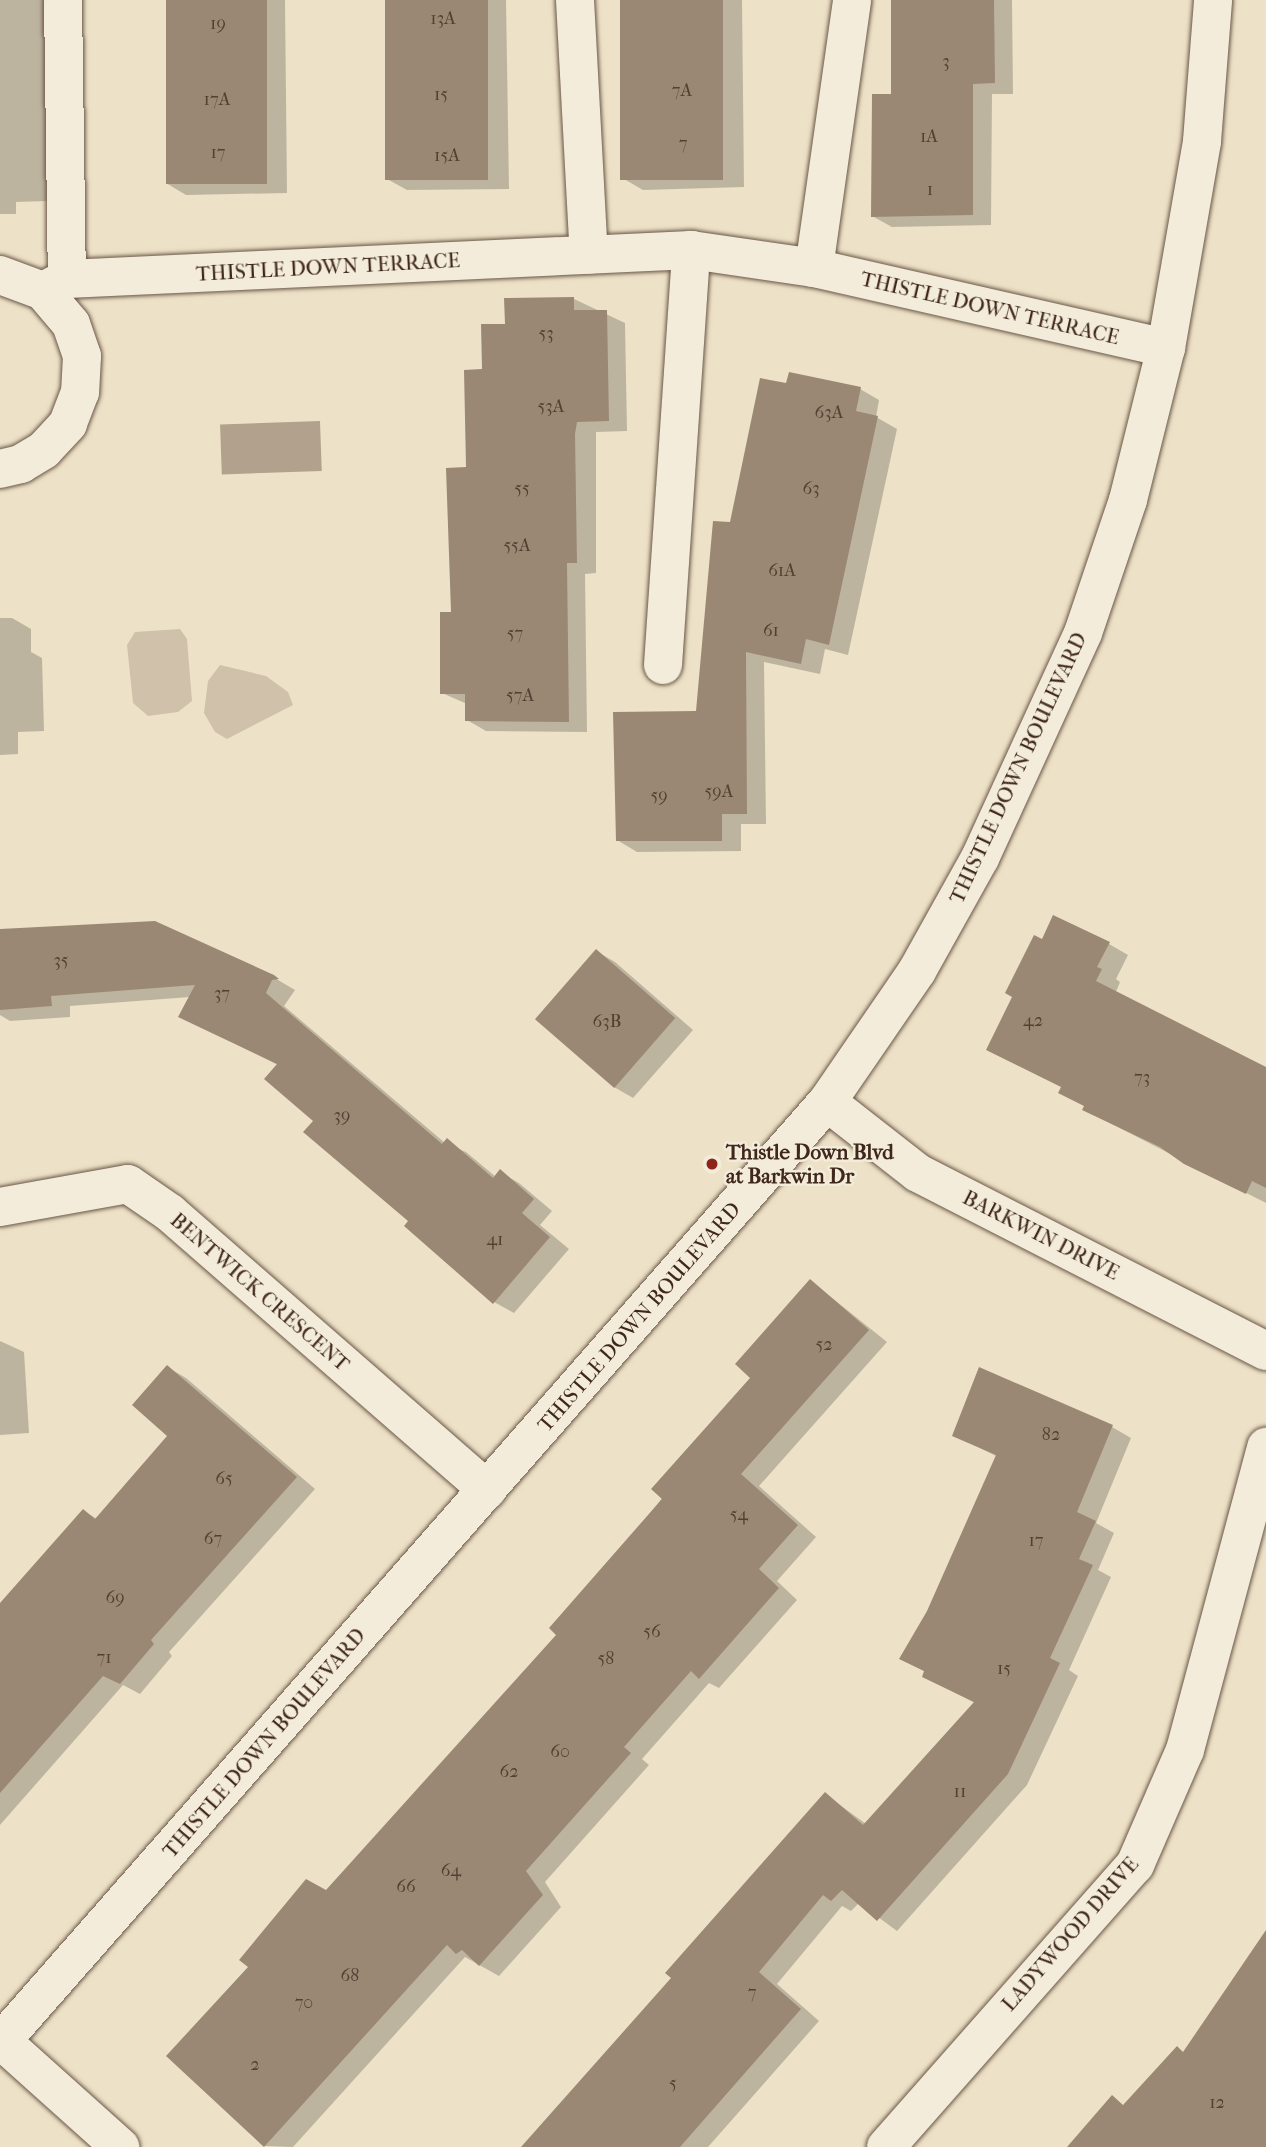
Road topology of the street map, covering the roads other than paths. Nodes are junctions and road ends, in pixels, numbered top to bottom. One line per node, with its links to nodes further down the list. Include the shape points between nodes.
1 (63, 0): 9 (street)
2 (575, 0): 6 (street)
3 (852, 0): 7 (street)
4 (1213, 0): 10 (street, THISTLE DOWN BOULEVARD, via 1202,141)
5 (691, 250): 6 (street, THISTLE DOWN TERRACE); 7 (street, THISTLE DOWN TERRACE); 12 (street)
6 (589, 255): 9 (street, THISTLE DOWN TERRACE)
7 (814, 268): 10 (street, THISTLE DOWN TERRACE)
8 (0, 275): 9 (street)
9 (55, 285): 11 (street, via 82,356 80,392 68,424 44,450 21,464)
10 (1166, 348): 13 (street, THISTLE DOWN BOULEVARD, via 1128,500 1083,633 980,858 917,971)
11 (0, 469)
12 (663, 665)
13 (827, 1102): 15 (street, BARKWIN DRIVE, via 918,1173); 17 (street, THISTLE DOWN BOULEVARD)
14 (0, 1208): 17 (street, BENTWICK CRESCENT, via 128,1184 170,1213)
15 (1266, 1351)
16 (1266, 1447): 20 (street, LADYWOOD DRIVE, via 1185,1750 1135,1865)
17 (487, 1490): 18 (street, THISTLE DOWN BOULEVARD)
18 (1, 2042): 19 (street)
19 (120, 2147)
20 (886, 2147)

